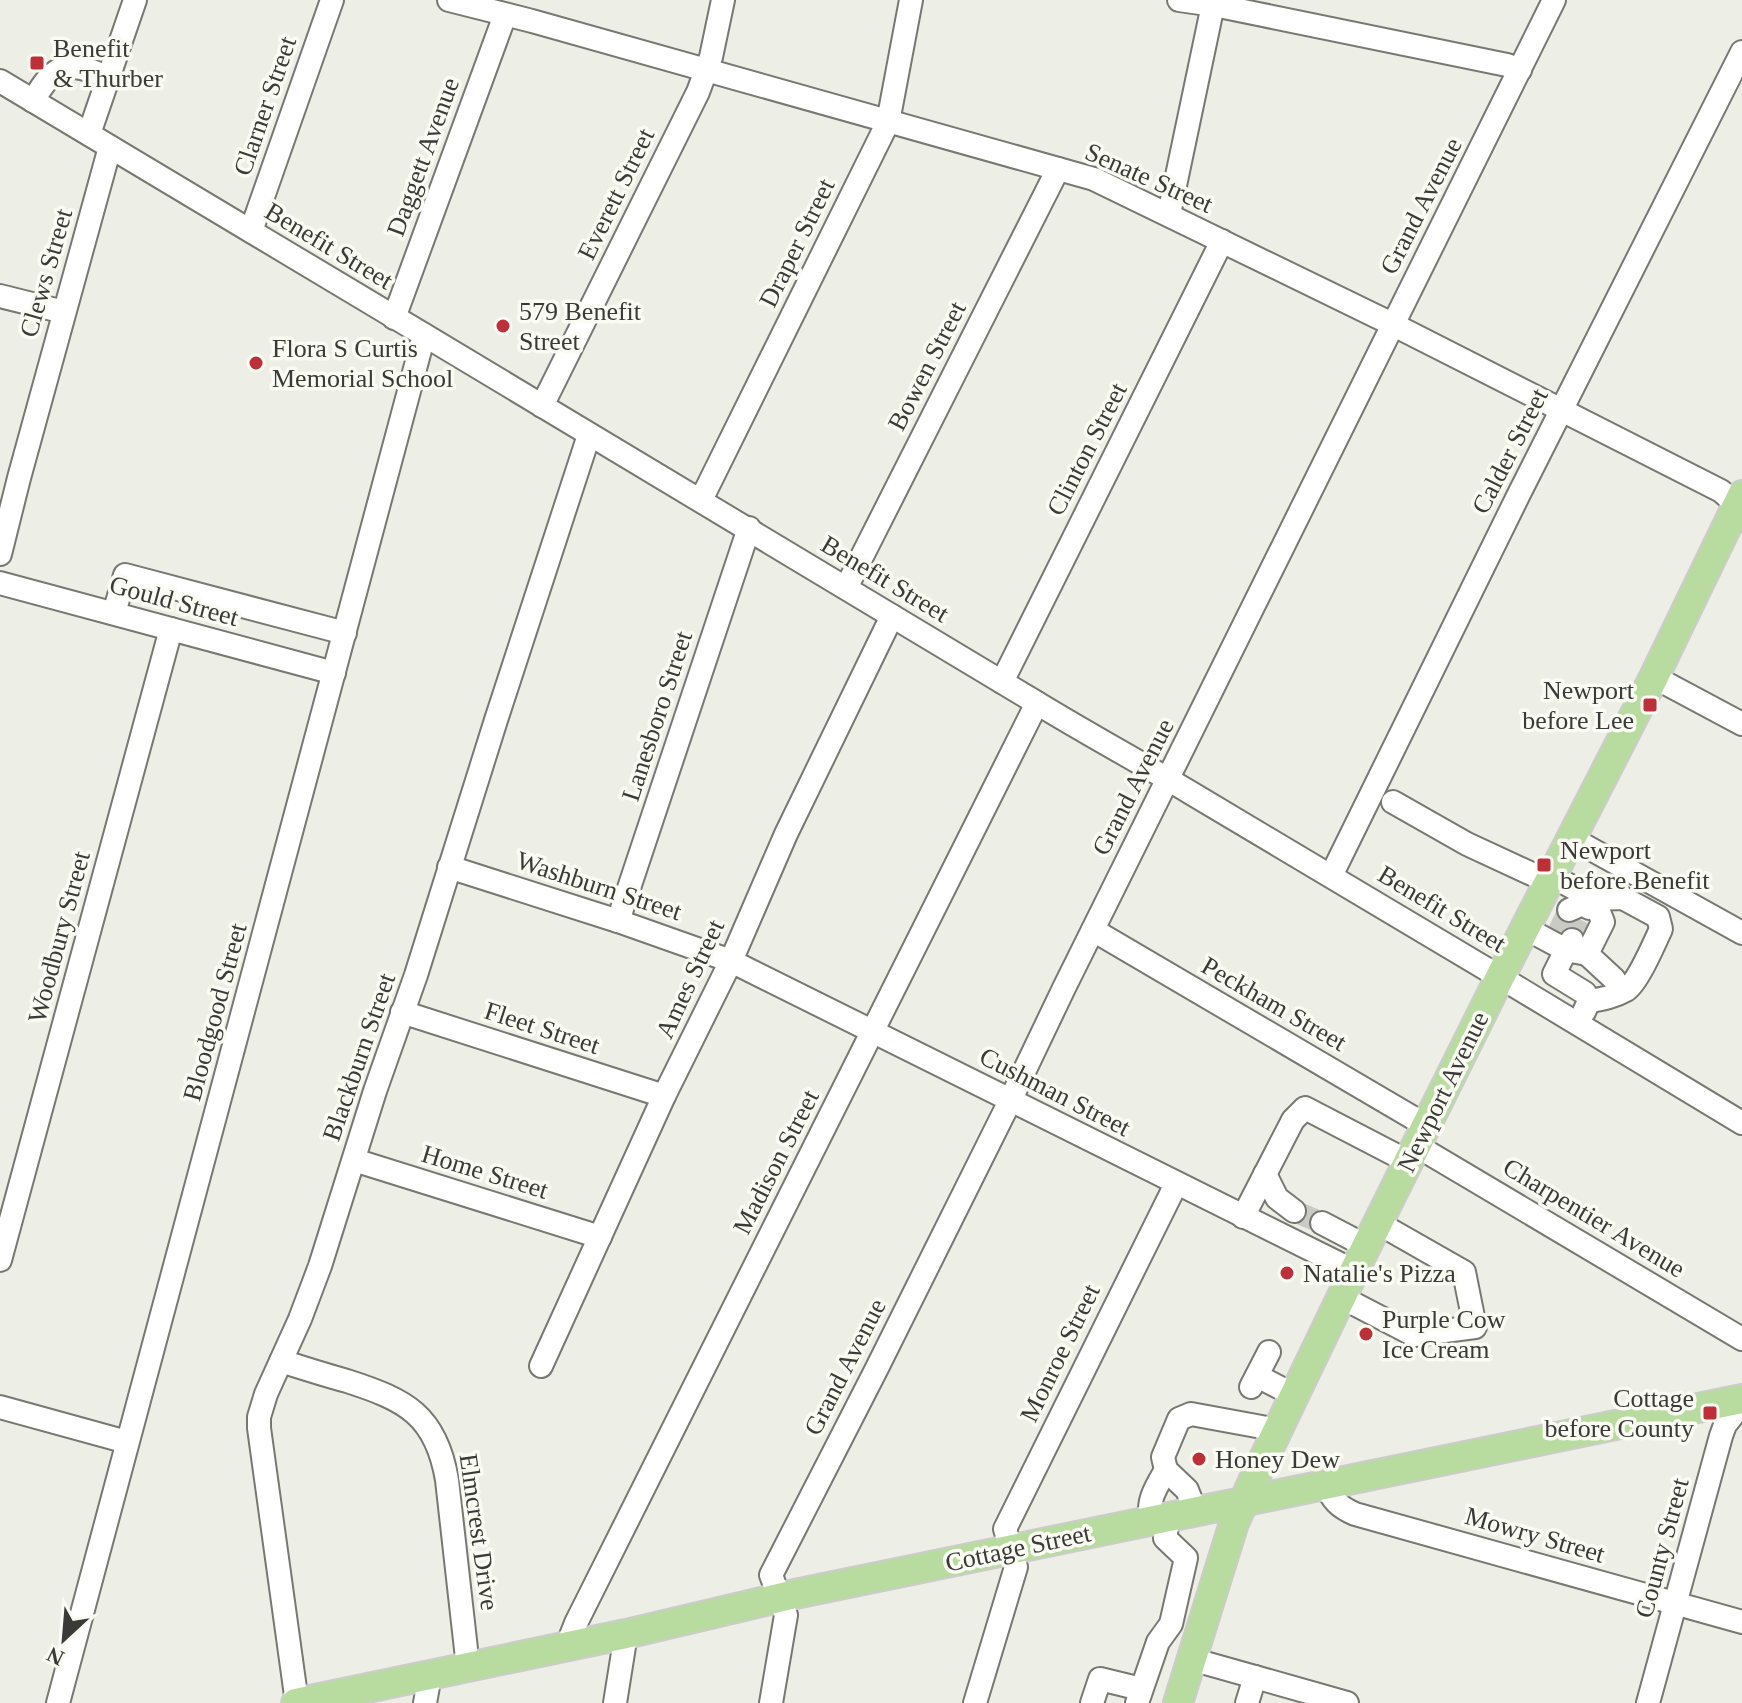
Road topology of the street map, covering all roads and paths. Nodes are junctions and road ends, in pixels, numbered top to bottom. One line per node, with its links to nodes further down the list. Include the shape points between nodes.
1 (135, 0): 14 (street)
2 (332, 0): 22 (street, Clarner Street)
3 (449, 0): 10 (street, Senate Street)
4 (723, 0): 13 (street, Everett Street)
5 (911, 0): 17 (street, Draper Street)
6 (1179, 0): 8 (street)
7 (1554, 0): 12 (street, Grand Avenue)
8 (1214, 3): 12 (street); 21 (street)
9 (534, 11): 10 (street, Senate Street); 13 (street, Senate Street)
10 (505, 15): 26 (street, Daggett Avenue)
11 (1742, 52): 30 (street, Calder Street)
12 (1520, 70): 27 (street, Grand Avenue)
13 (707, 71): 17 (street, Senate Street); 29 (street, Everett Street)
14 (108, 77): 16 (street, via 68,67 44,82); 18 (street)
15 (0, 81): 16 (street, Benefit Street)
16 (33, 101): 18 (street, Benefit Street)
17 (888, 122): 20 (street, Senate Street); 33 (street, Draper Street)
18 (89, 134): 19 (street, Benefit Street)
19 (110, 147): 22 (street, Benefit Street); 25 (street, Clews Street)
20 (1058, 169): 21 (street, Senate Street, via 1094,179); 38 (street, Bowen Street)
21 (1169, 214): 23 (street, Senate Street)
22 (251, 231): 26 (street, Benefit Street)
23 (1222, 241): 27 (street, Senate Street); 45 (street, Clinton Street)
24 (0, 296): 25 (street)
25 (64, 312): 32 (street, Clews Street)
26 (394, 318): 28 (street, Benefit Street)
27 (1392, 324): 30 (street, Senate Street); 48 (street, Grand Avenue)
28 (424, 335): 29 (street, Benefit Street); 42 (street, Bloodgood Street)
29 (542, 406): 31 (street, Benefit Street)
30 (1561, 411): 34 (street, Senate Street); 52 (street, Calder Street)
31 (589, 435): 33 (street, Benefit Street); 51 (street, Blackburn Street)
32 (10, 475): 36 (street, Clews Street)
33 (701, 500): 35 (street, Benefit Street)
34 (1740, 503): 44 (main road, Newport Avenue)
35 (749, 528): 38 (street, Benefit Street); 55 (street, Lanesboro Street)
36 (0, 554)
37 (0, 583): 39 (street, Gould Street)
38 (846, 588): 40 (street, Benefit Street)
39 (114, 613): 41 (street, Gould Street); 42 (street, via 125,575)
40 (892, 616): 45 (street, Benefit Street); 60 (street, Ames Street)
41 (171, 629): 43 (street, Gould Street); 80 (street, Woodbury Street)
42 (345, 633): 43 (street, Bloodgood Street)
43 (334, 673): 90 (street, Bloodgood Street)
44 (1654, 677): 47 (street); 50 (main road, Newport Avenue)
45 (1002, 682): 46 (street, Benefit Street)
46 (1037, 703): 48 (street, Benefit Street); 67 (street, Madison Street)
47 (1742, 724)
48 (1169, 779): 52 (street, Benefit Street); 57 (street, Grand Avenue)
49 (1393, 802): 53 (street, via 1467,844)
50 (1571, 838): 53 (main road, Newport Avenue); 58 (street)
51 (449, 867): 55 (street, Washburn Street); 65 (street, Blackburn Street)
52 (1331, 876): 62 (street, Benefit Street)
53 (1550, 879): 54 (street); 56 (main road, Newport Avenue)
54 (1582, 909): 59 (street, via 1603,922); 64 (street, via 1623,898 1658,917 1661,929 1634,980)
55 (618, 921): 60 (street, Washburn Street)
56 (1525, 928): 59 (street); 62 (main road, Newport Avenue)
57 (1093, 930): 69 (street, Grand Avenue); 71 (street, Peckham Street)
58 (1742, 933)
59 (1567, 944): 61 (street); 64 (street, via 1614,979)
60 (731, 961): 67 (street, Cushman Street); 68 (street, Ames Street)
61 (1554, 974): 63 (street); 64 (street, via 1585,993)
62 (1500, 977): 63 (street, Benefit Street); 71 (main road, Newport Avenue)
63 (1538, 999): 66 (street, Benefit Street)
64 (1610, 999): 66 (street, via 1588,1007)
65 (402, 1012): 68 (street, Fleet Street); 72 (street, Blackburn Street)
66 (1577, 1023): 70 (street, Benefit Street)
67 (873, 1032): 69 (street, Cushman Street); 102 (street, Madison Street)
68 (664, 1096): 78 (street, Ames Street)
69 (1010, 1101): 74 (street, Cushman Street); 96 (street, Grand Avenue, via 771,1575)
70 (1742, 1123)
71 (1418, 1145): 73 (street, via 1305,1108 1293,1120); 79 (main road, Newport Avenue); 82 (street, Charpentier Avenue)
72 (354, 1160): 78 (street, Home Street); 84 (street, Blackburn Street, via 320,1266)
73 (1265, 1174): 75 (street, via 1277,1198); 76 (street)
74 (1176, 1184): 76 (street, Cushman Street); 95 (street, Monroe Street, via 1005,1529)
75 (1294, 1211)
76 (1243, 1217): 79 (street, Cushman Street)
77 (1322, 1223): 79 (street)
78 (600, 1237): 85 (street, Ames Street)
79 (1366, 1247): 81 (main road, Newport Avenue); 81 (street, via 1464,1272 1475,1327 1414,1335)
80 (0, 1260)
81 (1341, 1297): 86 (main road, Newport Avenue)
82 (1742, 1339)
83 (1269, 1352): 86 (street, via 1254,1382)
84 (281, 1361): 104 (street, Elmcrest Drive, via 403,1402 438,1443); 109 (street, Blackburn Street, via 262,1405 259,1428)
85 (541, 1366)
86 (1294, 1395): 89 (main road, Newport Avenue)
87 (0, 1407): 90 (street)
88 (1738, 1407): 92 (main road, Cottage Street); 97 (street, County Street, via 1721,1436)
89 (1278, 1430): 91 (street, via 1191,1414 1179,1419 1163,1457); 93 (main road, Newport Avenue)
90 (127, 1442): 108 (street, Bloodgood Street)
91 (1166, 1470): 94 (street, via 1187,1490); 94 (street, via 1149,1505)
92 (1326, 1485): 93 (main road, Cottage Street); 97 (street, Mowry Street, via 1342,1509 1355,1514)
93 (1244, 1500): 94 (main road, Cottage Street); 100 (main road, Newport Avenue)
94 (1171, 1515): 95 (main road, Cottage Street); 99 (street, via 1165,1538 1186,1558)
95 (1011, 1549): 96 (main road, Cottage Street); 112 (street, Monroe Street, via 1016,1567)
96 (778, 1598): 101 (main road, Cottage Street); 111 (street, Grand Avenue, via 786,1615)
97 (1677, 1603): 98 (street, Mowry Street); 117 (street, County Street)
98 (1742, 1622)
99 (1171, 1624): 100 (street); 107 (street, via 1158,1642)
100 (1200, 1630): 103 (main road, Newport Avenue)
101 (626, 1634): 102 (main road, Cottage Street); 110 (street)
102 (567, 1646): 104 (main road, Cottage Street)
103 (1191, 1659): 105 (street); 114 (main road, Newport Avenue)
104 (468, 1667): 106 (main road, Cottage Street)
105 (1255, 1677): 115 (street); 116 (street)
106 (427, 1689): 109 (main road, Cottage Street)
107 (1139, 1696): 113 (street, via 1100,1679)
108 (58, 1703)
109 (296, 1703)
110 (615, 1703)
111 (771, 1703)
112 (975, 1703)
113 (1092, 1703)
114 (1178, 1703)
115 (1247, 1703)
116 (1347, 1703)
117 (1648, 1703)

